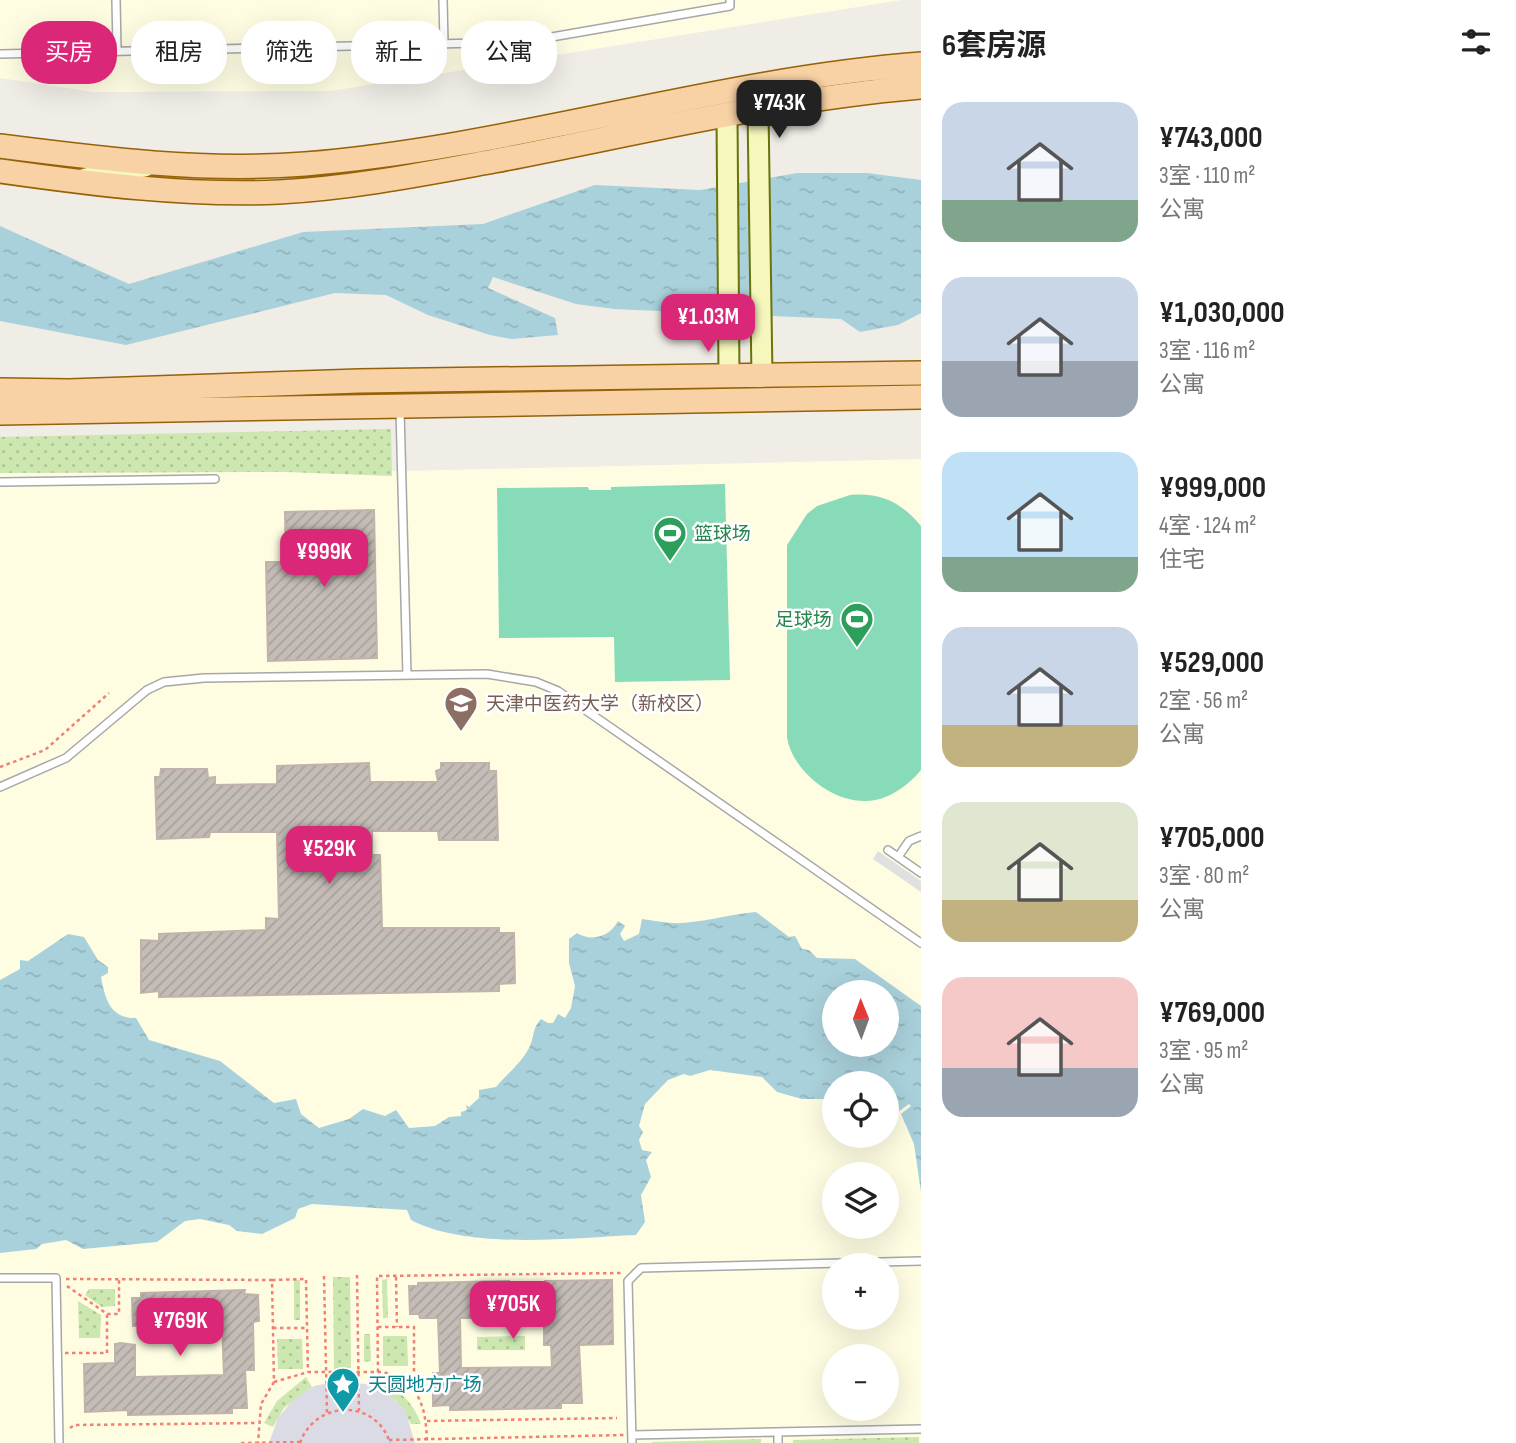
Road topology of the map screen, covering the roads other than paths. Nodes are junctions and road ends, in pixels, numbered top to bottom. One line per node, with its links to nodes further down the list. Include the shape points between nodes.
1 (116, 0): 4 (lane)
2 (443, 0): 5 (lane)
3 (730, 0): 6 (lane, via 730,6 523,42)
4 (116, 21)
5 (443, 21)
6 (447, 43)
7 (351, 45): 8 (lane)
8 (117, 49)
9 (21, 53): 10 (lane)
10 (0, 54)
11 (921, 64): 16 (main road, via 709,93 409,152 233,168)
12 (921, 86): 13 (main road)
13 (758, 111): 14 (main road); 21 (main road)
14 (727, 116): 18 (main road, via 413,177 325,188 181,191); 20 (main road)
15 (0, 146): 16 (main road)
16 (164, 164): 18 (main road)
17 (0, 171): 18 (main road)
18 (73, 181)
19 (921, 373): 21 (main road)
20 (729, 376): 21 (main road); 23 (main road)
21 (762, 377)
22 (0, 390): 23 (main road)
23 (69, 391): 26 (main road)
24 (921, 397): 25 (main road)
25 (400, 405): 26 (main road); 30 (lane)
26 (269, 408): 27 (main road)
27 (0, 413)
28 (215, 479): 29 (lane)
29 (0, 482)
30 (407, 675): 31 (lane, via 164,682 128,703 66,758); 36 (lane, via 487,674 536,682 558,691)
31 (0, 787)
32 (921, 836): 34 (lane, via 909,841)
33 (888, 850): 34 (lane)
34 (898, 857): 35 (lane)
35 (921, 873)
36 (921, 943)
37 (921, 1261): 41 (lane, via 652,1266 634,1273 628,1281)
38 (0, 1279): 42 (lane, via 56,1278)
39 (921, 1429): 40 (lane)
40 (778, 1432): 41 (lane); 43 (lane)
41 (632, 1439)
42 (59, 1443)
43 (778, 1443)

